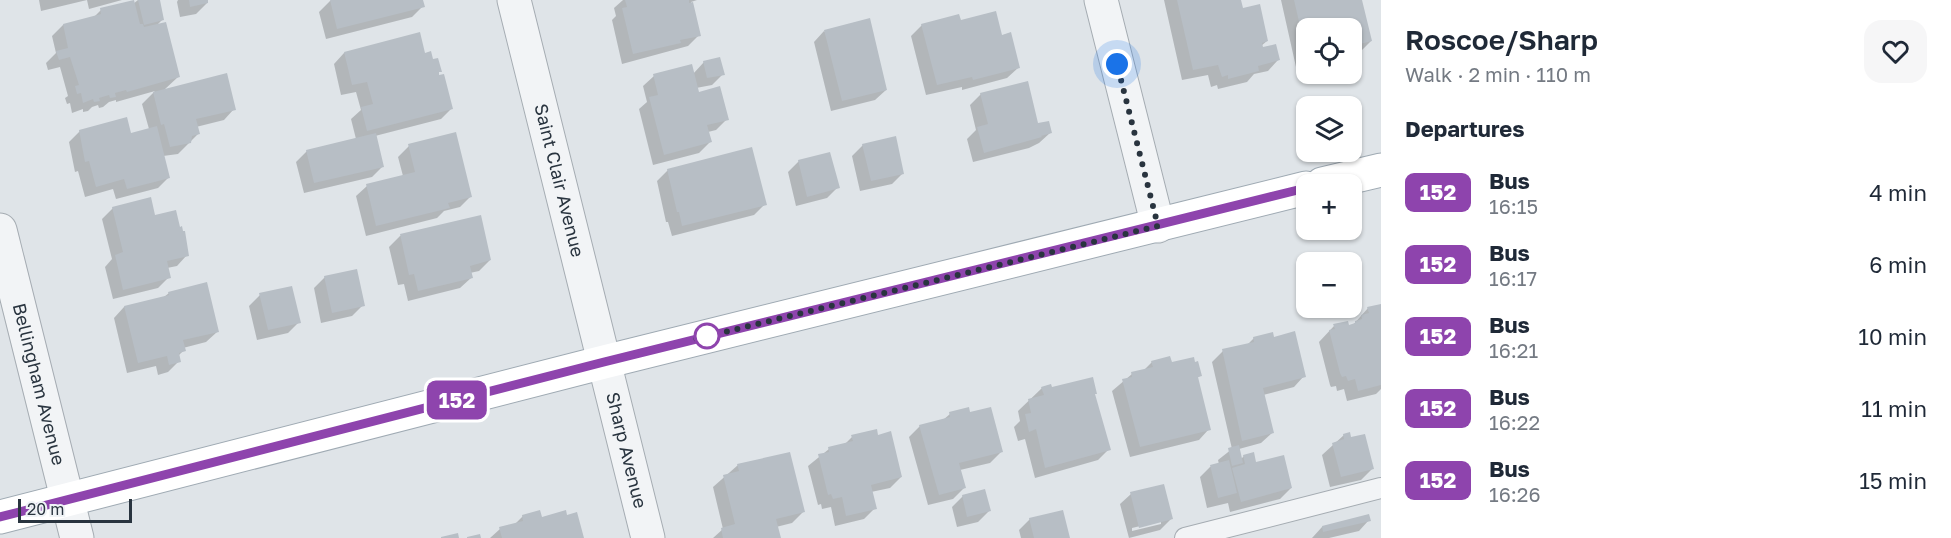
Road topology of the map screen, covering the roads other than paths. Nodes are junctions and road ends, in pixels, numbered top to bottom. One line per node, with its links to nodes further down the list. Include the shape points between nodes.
1 (514, 0): 8 (street, Saint Clair Avenue)
2 (1101, 0): 6 (street)
3 (1381, 170): 4 (main road)
4 (1362, 175)
5 (1296, 191): 6 (main road)
6 (1158, 226): 8 (main road)
7 (0, 230): 10 (street, Bellingham Avenue)
8 (604, 362): 10 (main road); 13 (street, Sharp Avenue)
9 (1381, 488): 14 (lane)
10 (67, 500): 11 (main road); 12 (street, Bellingham Avenue)
11 (0, 517)
12 (77, 538)
13 (648, 538)
14 (1185, 538)

